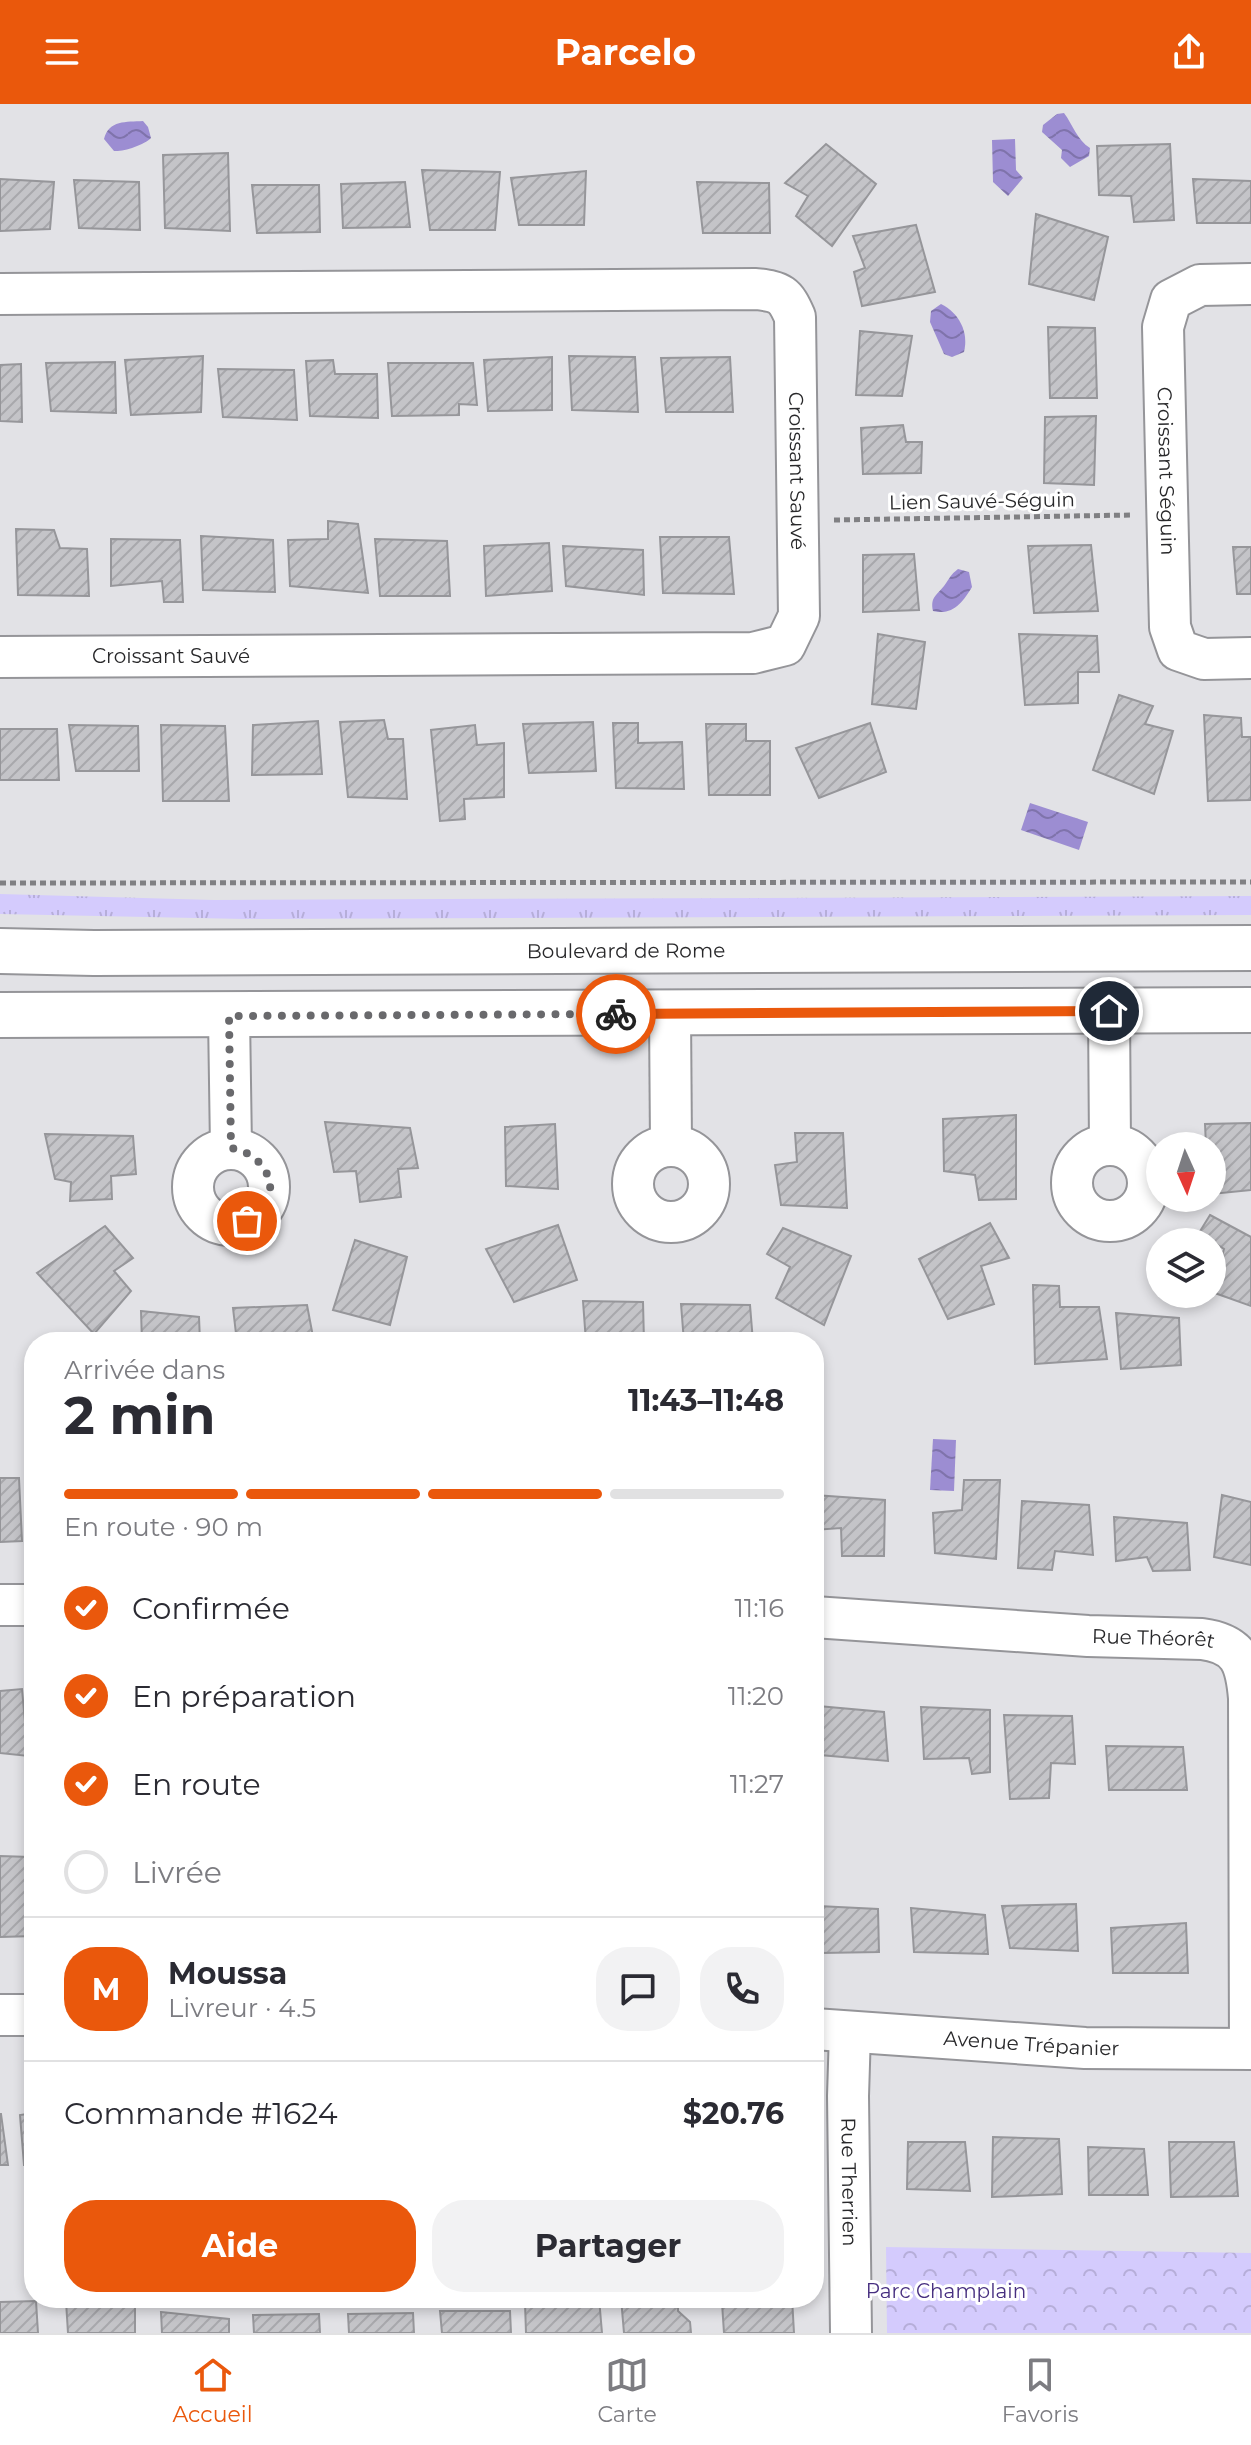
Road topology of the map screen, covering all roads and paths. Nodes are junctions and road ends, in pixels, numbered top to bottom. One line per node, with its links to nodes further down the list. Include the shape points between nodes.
1 (1251, 284): 6 (street, Croissant Séguin, via 1200,285 1171,300 1163,327 1170,627 1178,650 1204,659)
2 (0, 294): 5 (street, Croissant Sauvé, via 777,291 795,317 799,616 785,645 753,653)
3 (1141, 515): 4 (path, Lien Sauvé-Séguin)
4 (824, 520)
5 (0, 657)
6 (1251, 658)
7 (1251, 882): 8 (path)
8 (0, 883)
9 (1251, 948): 10 (main road, Boulevard de Rome)
10 (0, 951)
11 (1251, 1010): 12 (main road)
12 (1109, 1011): 13 (main road); 16 (street)
13 (670, 1014): 15 (main road); 17 (street)
14 (0, 1015): 15 (main road)
15 (229, 1016): 18 (street)
16 (1110, 1144)
17 (671, 1145)
18 (231, 1148)
19 (0, 1605): 20 (street)
20 (24, 1605)
21 (824, 1618): 25 (street, Rue Théorêt, via 1202,1639 1234,1649 1248,1679 1249,1698)
22 (0, 2015): 23 (street)
23 (24, 2015)
24 (832, 2030): 25 (street, Avenue Trépanier, via 1085,2048); 26 (street, Rue Therrien, via 848,2096)
25 (1251, 2049)
26 (851, 2333)

